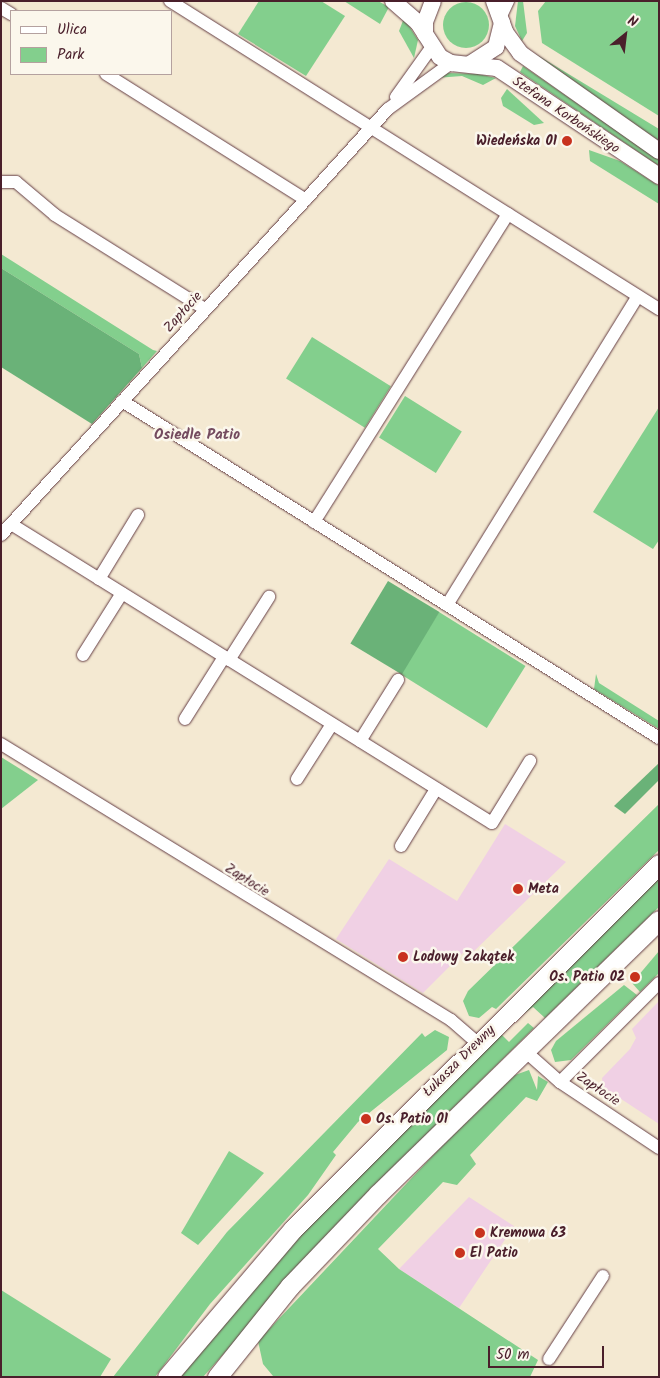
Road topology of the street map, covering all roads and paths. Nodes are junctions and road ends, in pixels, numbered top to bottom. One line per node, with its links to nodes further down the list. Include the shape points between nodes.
1 (170, 1): 11 (street)
2 (393, 1): 6 (street)
3 (433, 1): 6 (street, via 424,22)
4 (494, 1): 5 (street, Stefana Korbońskiego)
5 (504, 9): 8 (street, via 496,47); 12 (street, Stefana Korbońskiego, via 505,32 520,53)
6 (428, 41): 7 (street); 10 (street, Zapłocie)
7 (451, 63): 8 (street, Stefana Korbońskiego); 10 (street, Zapłocie)
8 (470, 64): 13 (street, Stefana Korbońskiego, via 505,73)
9 (108, 75): 15 (street)
10 (388, 109): 11 (street, Zapłocie)
11 (370, 128): 15 (street, Zapłocie); 16 (street)
12 (659, 151)
13 (659, 176)
14 (1, 182): 18 (street, via 16,182 55,215)
15 (306, 200): 18 (street, Zapłocie)
16 (508, 214): 17 (street); 22 (street)
17 (638, 296): 19 (street); 28 (street)
18 (206, 309): 20 (street, Zapłocie)
19 (659, 309)
20 (122, 401): 22 (street); 23 (street, Zapłocie)
21 (138, 515): 25 (street)
22 (314, 522): 28 (street)
23 (11, 524): 24 (street, Zapłocie); 25 (street)
24 (1, 535)
25 (99, 579): 26 (street)
26 (122, 594): 29 (street); 30 (street)
27 (269, 597): 30 (street)
28 (447, 605): 34 (street)
29 (83, 655)
30 (226, 658): 32 (street); 33 (street)
31 (398, 680): 35 (street)
32 (185, 719)
33 (332, 724): 35 (street); 38 (street)
34 (659, 738)
35 (360, 741): 39 (street)
36 (1, 744): 44 (street, Zapłocie, via 451,1020)
37 (530, 760): 39 (street, via 492,823)
38 (297, 779)
39 (436, 789): 40 (street)
40 (400, 846)
41 (659, 864): 44 (main road, Łukasza Drewny)
42 (659, 920): 45 (main road)
43 (659, 983): 46 (street)
44 (476, 1042): 50 (main road, Łukasza Drewny, via 242,1284)
45 (525, 1051): 46 (street, Zapłocie); 51 (main road, via 290,1286)
46 (560, 1082): 47 (street, Zapłocie)
47 (659, 1148)
48 (603, 1276): 49 (street)
49 (549, 1359)
50 (167, 1377)
51 (217, 1377)

